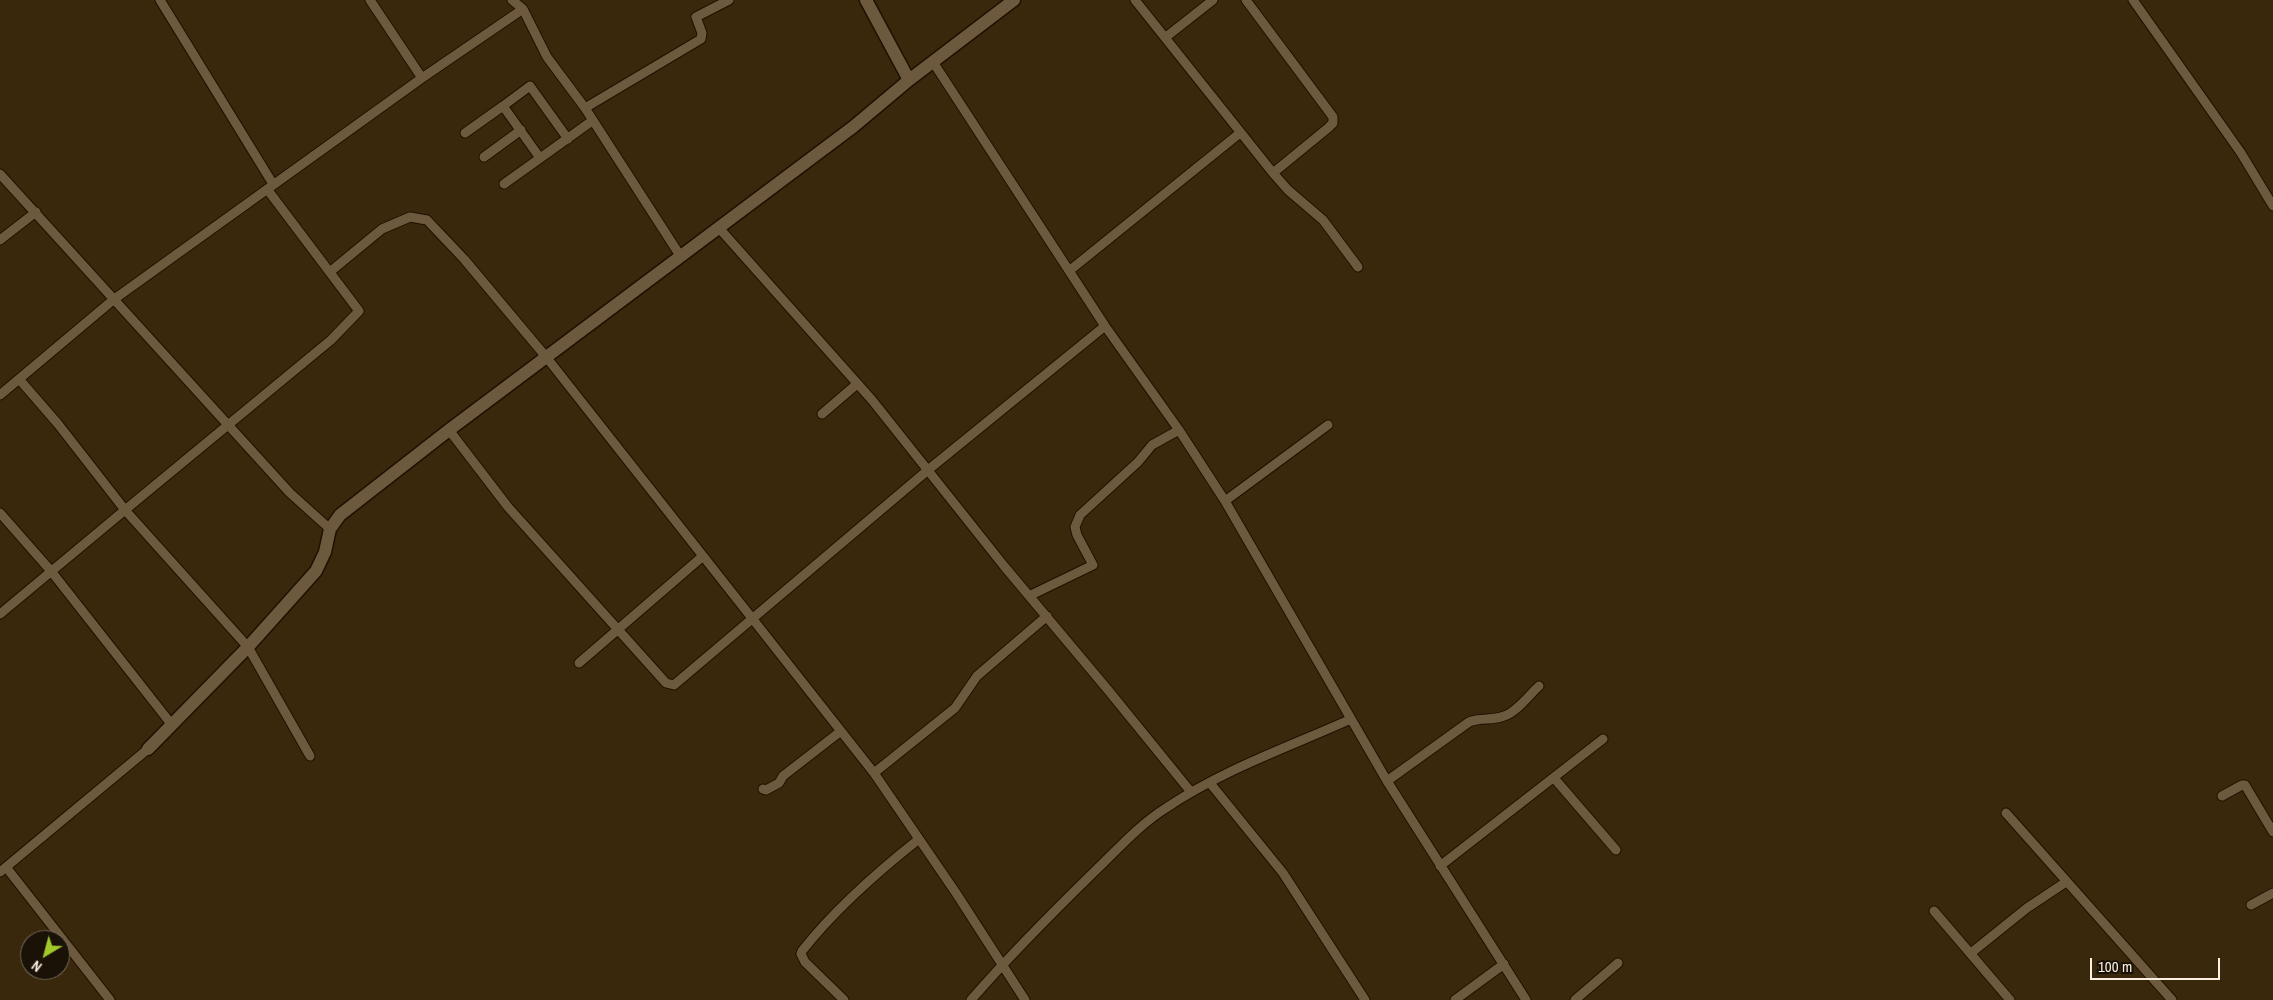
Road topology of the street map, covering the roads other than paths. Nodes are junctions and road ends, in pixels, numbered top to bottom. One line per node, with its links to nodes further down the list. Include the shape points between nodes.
1 (160, 0): 28 (street)
2 (370, 0): 14 (street)
3 (512, 0): 11 (street)
4 (729, 0): 17 (street, via 696,17 701,40)
5 (866, 0): 15 (street)
6 (1014, 0): 13 (street)
7 (1135, 0): 12 (street)
8 (1213, 0): 12 (street)
9 (1246, 0): 25 (street, via 1333,117 1328,128)
10 (2133, 0): 29 (street, via 2243,156)
11 (523, 9): 14 (street); 17 (street, via 547,57)
12 (1166, 37): 21 (street)
13 (933, 62): 15 (street); 36 (street)
14 (422, 78): 28 (street)
15 (909, 80): 31 (street, via 853,127)
16 (503, 106): 19 (street); 20 (street); 22 (street, via 530,86)
17 (585, 108): 18 (street)
18 (592, 122): 22 (street); 33 (street)
19 (521, 130): 23 (street); 24 (street)
20 (465, 133)
21 (1240, 133): 25 (street); 36 (street)
22 (568, 139): 24 (street)
23 (484, 157)
24 (540, 158): 27 (street)
25 (1273, 173): 34 (street, via 1323,220)
26 (0, 174): 30 (street)
27 (504, 184)
28 (270, 187): 35 (street); 37 (street)
29 (2273, 206)
30 (36, 212): 32 (street); 37 (street)
31 (719, 228): 33 (street); 41 (street)
32 (0, 240)
33 (681, 257): 39 (street)
34 (1358, 267)
35 (331, 271): 39 (street, via 390,224 410,217 427,220); 44 (street, via 356,303 359,311 356,316)
36 (1068, 271): 38 (street)
37 (113, 300): 40 (street); 44 (street)
38 (1105, 326): 47 (street); 48 (street)
39 (547, 358): 46 (street); 53 (street)
40 (19, 379): 42 (street); 50 (street)
41 (857, 384): 43 (street); 48 (street)
42 (0, 395)
43 (822, 414)
44 (229, 424): 50 (street); 52 (street, via 290,493)
45 (1328, 425): 49 (street)
46 (449, 430): 52 (street, via 340,515); 59 (street, via 508,507)
47 (1179, 430): 49 (street); 55 (street, via 1152,445 1080,515 1075,527 1092,564)
48 (928, 470): 55 (street); 58 (street)
49 (1225, 500): 63 (street)
50 (125, 510): 54 (street); 60 (street)
51 (0, 513): 54 (street)
52 (330, 529): 60 (street, via 325,552 316,571)
53 (703, 556): 58 (street); 59 (street)
54 (51, 571): 56 (street); 64 (street)
55 (1029, 596): 57 (street)
56 (0, 614)
57 (1046, 616): 69 (street, via 977,676 955,708); 74 (street)
58 (754, 619): 59 (street, via 674,685 666,682); 65 (street)
59 (618, 629): 61 (street)
60 (248, 647): 64 (street); 68 (street)
61 (579, 663)
62 (1539, 686): 71 (street, via 1508,714 1469,722)
63 (1351, 719): 71 (street); 72 (street)
64 (172, 725): 67 (street)
65 (841, 731): 69 (street); 73 (street, via 782,776 779,783)
66 (1603, 739): 70 (street)
67 (148, 749): 81 (street)
68 (310, 756)
69 (874, 773): 78 (street)
70 (1554, 778): 79 (street); 80 (street)
71 (1387, 781): 80 (street)
72 (1210, 783): 74 (street); 94 (street, via 1283,873)
73 (763, 789)
74 (1190, 792): 88 (street, via 1141,826)
75 (2222, 796): 77 (street, via 2245,785)
76 (2006, 813): 82 (street)
77 (2273, 832)
78 (919, 839): 88 (street); 91 (street, via 854,894 802,951 805,962)
79 (1616, 850)
80 (1440, 866): 89 (street)
81 (3, 869): 90 (street)
82 (2066, 882): 86 (street, via 2027,908); 99 (street)
83 (2273, 893): 84 (street)
84 (2251, 905)
85 (1934, 911): 86 (street)
86 (1971, 953): 98 (street)
87 (1618, 963): 97 (street)
88 (1002, 964): 92 (street); 93 (street)
89 (1504, 964): 95 (street); 96 (street)
90 (110, 1000)
91 (844, 1000)
92 (971, 1000)
93 (1026, 1000)
94 (1365, 1000)
95 (1455, 1000)
96 (1526, 1000)
97 (1575, 1000)
98 (2010, 1000)
99 (2172, 1000)

